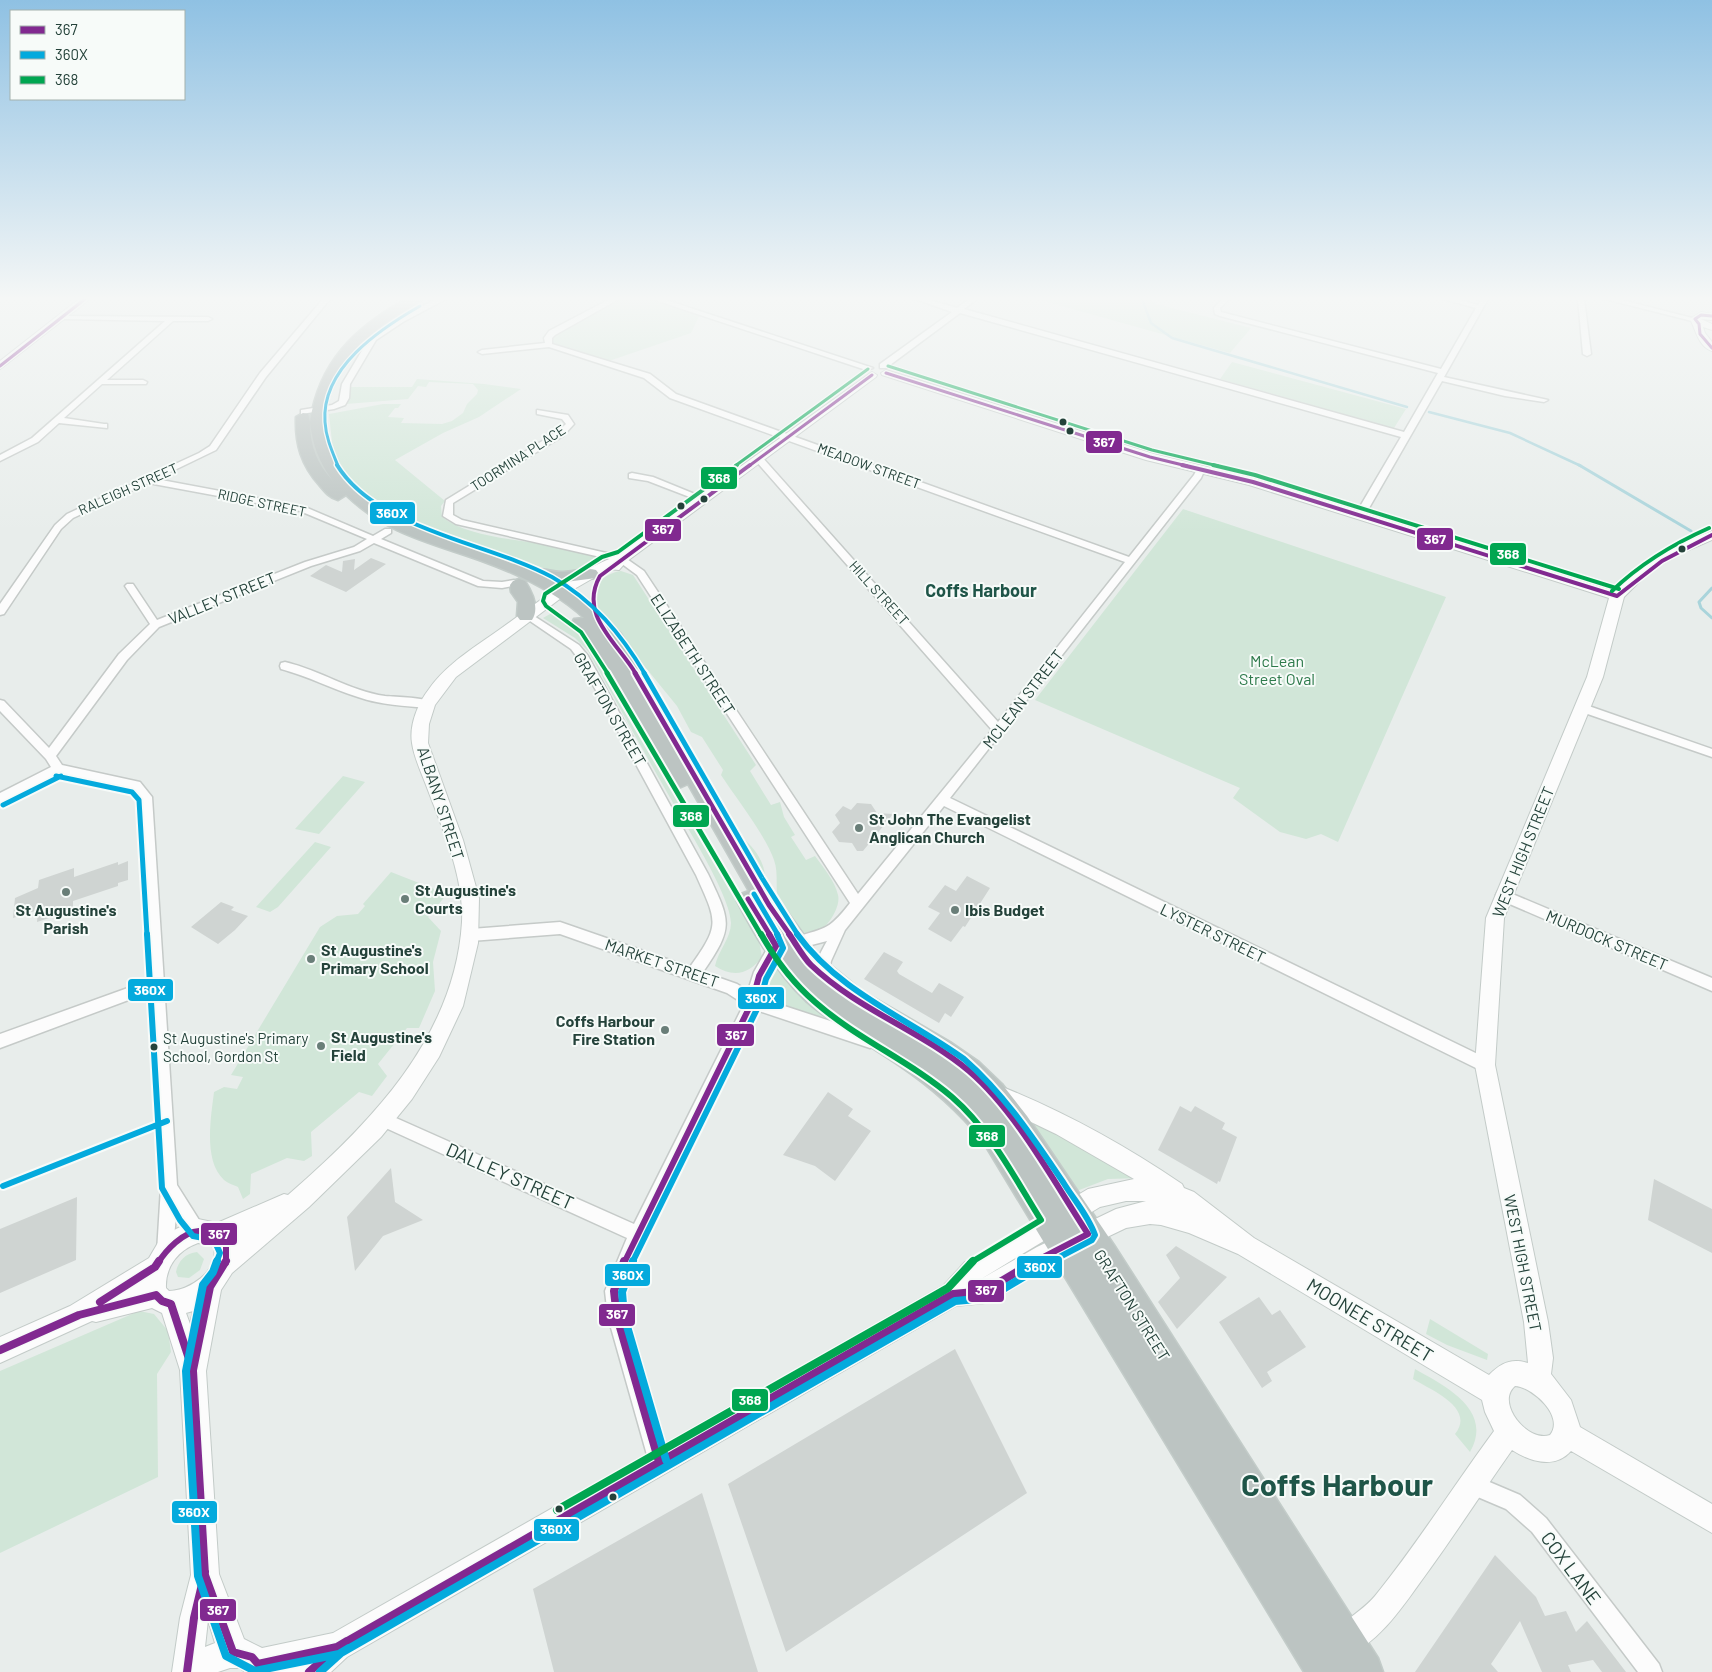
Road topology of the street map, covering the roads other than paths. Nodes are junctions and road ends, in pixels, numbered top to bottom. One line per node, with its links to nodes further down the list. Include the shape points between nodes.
1 (106, 377): 12 (street)
2 (262, 377): 25 (street, RALEIGH STREET, via 213,448)
3 (320, 377): 15 (highway, via 310,392)
4 (330, 377): 15 (highway)
5 (350, 377): 15 (street, via 344,401 334,407)
6 (648, 377): 20 (street, MEADOW STREET, via 673,396)
7 (862, 377): 20 (street, ALBANY STREET)
8 (905, 377): 23 (street, via 1150,457)
9 (1198, 377): 19 (street)
10 (1441, 377): 19 (street)
11 (1449, 377): 14 (street, via 1505,394)
12 (100, 382): 13 (street); 17 (street)
13 (144, 382)
14 (1544, 400)
15 (311, 411): 29 (highway, GRAFTON STREET, via 305,448 309,464); 31 (highway, GRAFTON STREET, via 322,451 333,472 365,503 410,530)
16 (540, 412): 27 (street, TOORMINA PLACE, via 565,417 570,424 560,434 450,502)
17 (58, 420): 18 (street); 21 (street, via 34,440)
18 (104, 426)
19 (1405, 435): 28 (street)
20 (787, 437): 22 (street, ALBANY STREET); 33 (street, MEADOW STREET)
21 (0, 458)
22 (758, 458): 26 (street, ALBANY STREET); 47 (street, HILL STREET)
23 (1201, 469): 28 (street); 33 (street, MCLEAN STREET)
24 (632, 476): 26 (street, via 650,479)
25 (146, 480): 29 (street, RIDGE STREET, via 296,507); 39 (street, RALEIGH STREET, via 70,516 58,527)
26 (703, 499): 32 (street, ALBANY STREET)
27 (448, 516): 32 (street, ELIZABETH STREET, via 459,522)
28 (1360, 516): 37 (street)
29 (381, 535): 36 (highway, GRAFTON STREET); 42 (street, VALLEY STREET, via 356,549 308,564)
30 (1712, 535): 37 (street, via 1665,555 1648,566)
31 (487, 557): 34 (highway, via 497,557 556,578); 38 (highway, GRAFTON STREET)
32 (621, 559): 34 (street, ALBANY STREET, via 606,564); 54 (street, ELIZABETH STREET, via 641,573)
33 (1132, 560): 47 (street, MCLEAN STREET)
34 (595, 576): 38 (street, ALBANY STREET); 40 (highway, via 590,594)
35 (130, 586): 42 (street)
36 (514, 586): 38 (highway, GRAFTON STREET); 41 (highway, via 527,601)
37 (1617, 596): 46 (street, WEST HIGH STREET)
38 (560, 598): 40 (highway, GRAFTON STREET); 41 (street, ALBANY STREET); 57 (highway, GRAFTON STREET, via 597,641)
39 (0, 612)
40 (595, 616): 57 (highway, GRAFTON STREET, via 626,656 769,905)
41 (524, 621): 45 (street, ALBANY STREET, via 469,656); 58 (street, GRAFTON STREET, via 575,647 584,659 702,874 718,909 721,931)
42 (154, 625): 49 (street, VALLEY STREET, via 123,657)
43 (285, 666): 45 (street, via 306,670 355,693)
44 (0, 704): 49 (street)
45 (428, 704): 56 (street, ALBANY STREET, via 419,732 420,743 466,881)
46 (1583, 708): 48 (street); 53 (street, WEST HIGH STREET)
47 (998, 730): 52 (street, MCLEAN STREET)
48 (1712, 753)
49 (50, 756): 50 (street)
50 (58, 769): 51 (street); 60 (street, via 131,784 144,792 148,808)
51 (0, 798)
52 (942, 800): 54 (street, MCLEAN STREET); 65 (street, LYSTER STREET)
53 (1503, 895): 61 (street, MURDOCK STREET); 65 (street, WEST HIGH STREET, via 1493,934)
54 (858, 904): 55 (street, MCLEAN STREET)
55 (840, 926): 57 (street, MCLEAN STREET, via 826,935); 59 (street, MCLEAN STREET, via 824,961)
56 (471, 935): 58 (street, MARKET STREET, via 560,928); 67 (street, ALBANY STREET, via 461,987 446,1021 429,1055)
57 (786, 944): 59 (highway, GRAFTON STREET); 62 (street, via 759,976); 64 (highway, GRAFTON STREET, via 807,985 835,1009)
58 (693, 974): 62 (street, MARKET STREET, via 732,988)
59 (822, 976): 66 (highway, GRAFTON STREET, via 956,1060)
60 (158, 984): 63 (street); 68 (street)
61 (1712, 985)
62 (752, 1002): 64 (street, MARKET STREET); 73 (street)
63 (0, 1041)
64 (903, 1052): 71 (highway, GRAFTON STREET, via 951,1086 976,1110)
65 (1485, 1065): 82 (street, WEST HIGH STREET, via 1536,1322)
66 (992, 1093): 70 (street, via 1090,1140); 71 (highway, GRAFTON STREET, via 1017,1126)
67 (382, 1119): 69 (street, ALBANY STREET, via 352,1152); 73 (street, DALLEY STREET)
68 (169, 1187): 72 (street, via 186,1216); 75 (street)
69 (298, 1199): 72 (street, ALBANY STREET); 76 (street, ALBANY STREET)
70 (1186, 1200): 71 (street, via 1151,1190 1126,1190 1096,1197); 74 (street)
71 (1069, 1228): 74 (street, via 1150,1212 1191,1222); 86 (street, via 985,1290 953,1294); 92 (highway, GRAFTON STREET)
72 (209, 1233): 75 (street, via 186,1235); 76 (street, via 226,1244)
73 (637, 1234): 86 (street, via 614,1291 617,1316)
74 (1246, 1246): 83 (street, MOONEE STREET)
75 (160, 1260): 78 (street, via 153,1287); 79 (street)
76 (226, 1264): 77 (street)
77 (210, 1288): 78 (street, via 191,1301); 81 (street)
78 (163, 1300): 79 (street); 81 (street)
79 (79, 1315): 80 (street)
80 (0, 1350)
81 (193, 1371): 89 (street)
82 (1537, 1379): 83 (street, via 1510,1373 1502,1377); 85 (street, via 1563,1409)
83 (1494, 1392): 84 (street, via 1497,1412)
84 (1510, 1431): 85 (street, via 1532,1448 1544,1450 1554,1449); 87 (street)
85 (1566, 1434): 88 (street)
86 (659, 1462): 90 (street)
87 (1473, 1485): 92 (street, via 1384,1608); 96 (street, COX LANE, via 1513,1502 1539,1525)
88 (1712, 1519)
89 (205, 1575): 91 (street); 93 (street, via 194,1618)
90 (337, 1647): 91 (street); 95 (street)
91 (251, 1663): 94 (street, via 217,1655)
92 (1333, 1664)
93 (187, 1672)
94 (194, 1672)
95 (309, 1672)
96 (1651, 1672)

